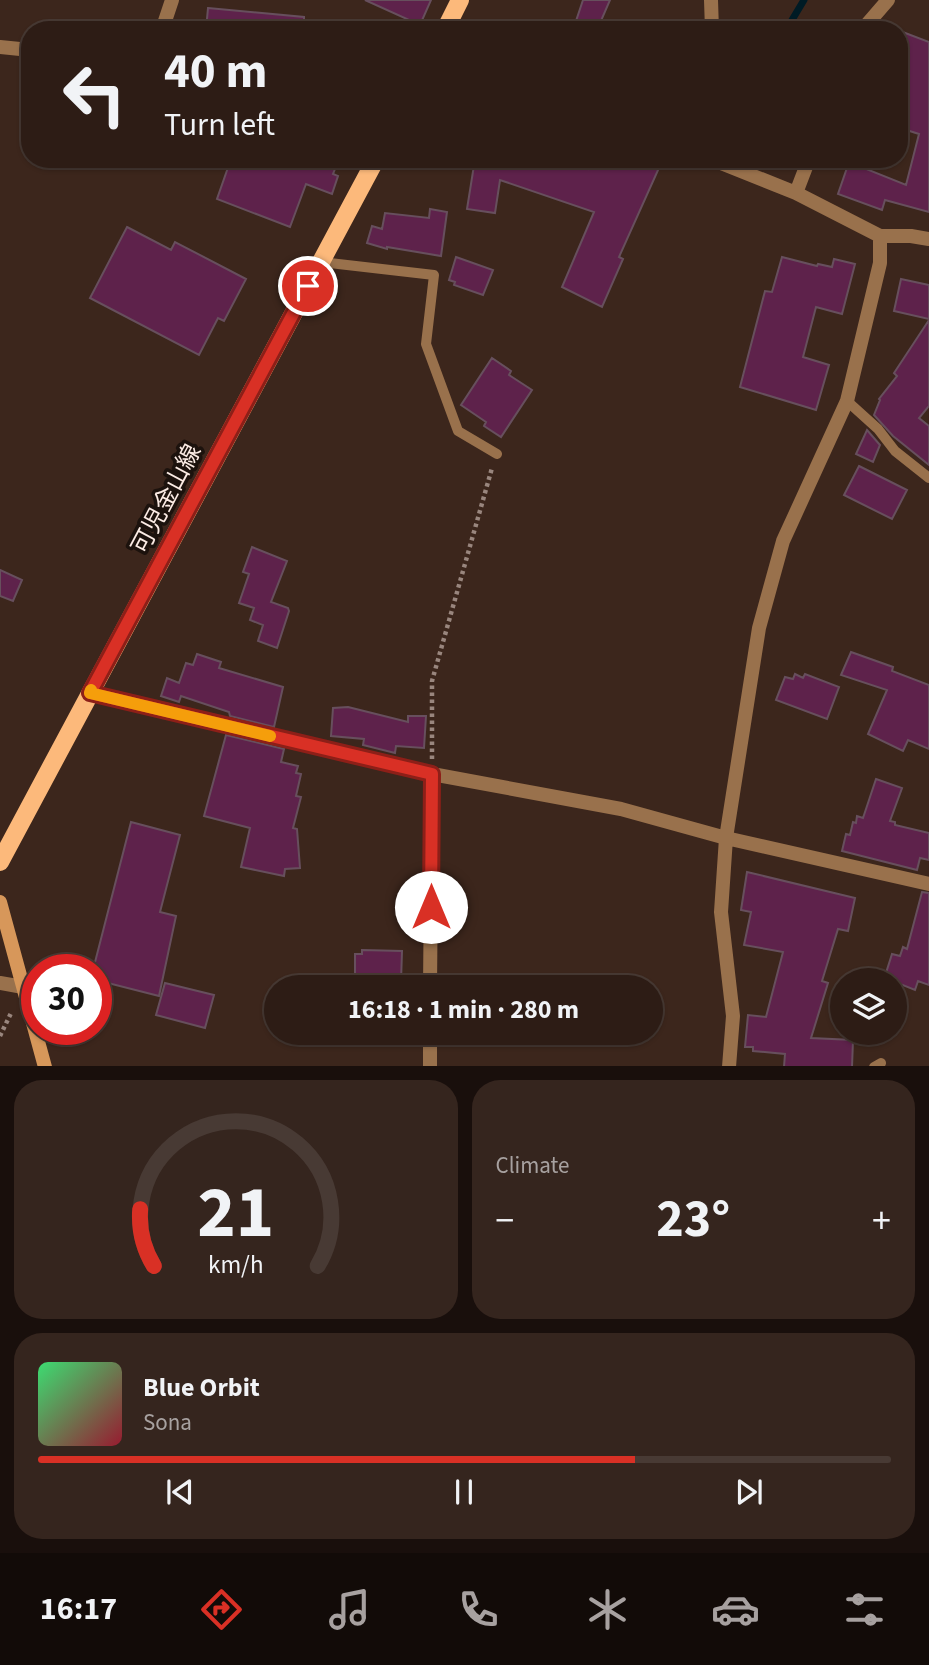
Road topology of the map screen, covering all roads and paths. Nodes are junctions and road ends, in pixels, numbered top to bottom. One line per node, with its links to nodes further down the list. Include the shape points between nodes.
1 (172, 0): 5 (street)
2 (460, 0): 6 (main road)
3 (712, 0): 7 (street)
4 (888, 0): 8 (street)
5 (165, 21)
6 (450, 21)
7 (712, 21)
8 (870, 21)
9 (0, 47): 10 (street)
10 (21, 49)
11 (371, 168): 17 (main road, 可児金山線)
12 (734, 168): 14 (street)
13 (806, 168): 14 (street)
14 (796, 193): 15 (street)
15 (880, 236): 16 (street); 18 (street, via 880,263)
16 (929, 239)
17 (321, 262): 19 (lane, via 434,275 426,344 458,431); 21 (main road, 可児金山線)
18 (847, 401): 20 (lane, via 895,451); 23 (street, via 783,541 769,591 759,628)
19 (496, 454): 22 (path, via 432,681)
20 (929, 478)
21 (90, 693): 22 (street); 24 (main road, 可児金山線)
22 (432, 774): 23 (street, via 621,809); 27 (street)
23 (726, 838): 25 (street); 35 (street, via 721,912 733,1016)
24 (0, 862)
25 (929, 884)
26 (0, 902): 28 (main road)
27 (430, 975)
28 (21, 980)
29 (0, 983): 30 (street)
30 (21, 987)
31 (39, 1045): 33 (main road)
32 (430, 1045): 34 (street)
33 (45, 1066)
34 (430, 1066)
35 (729, 1066)

